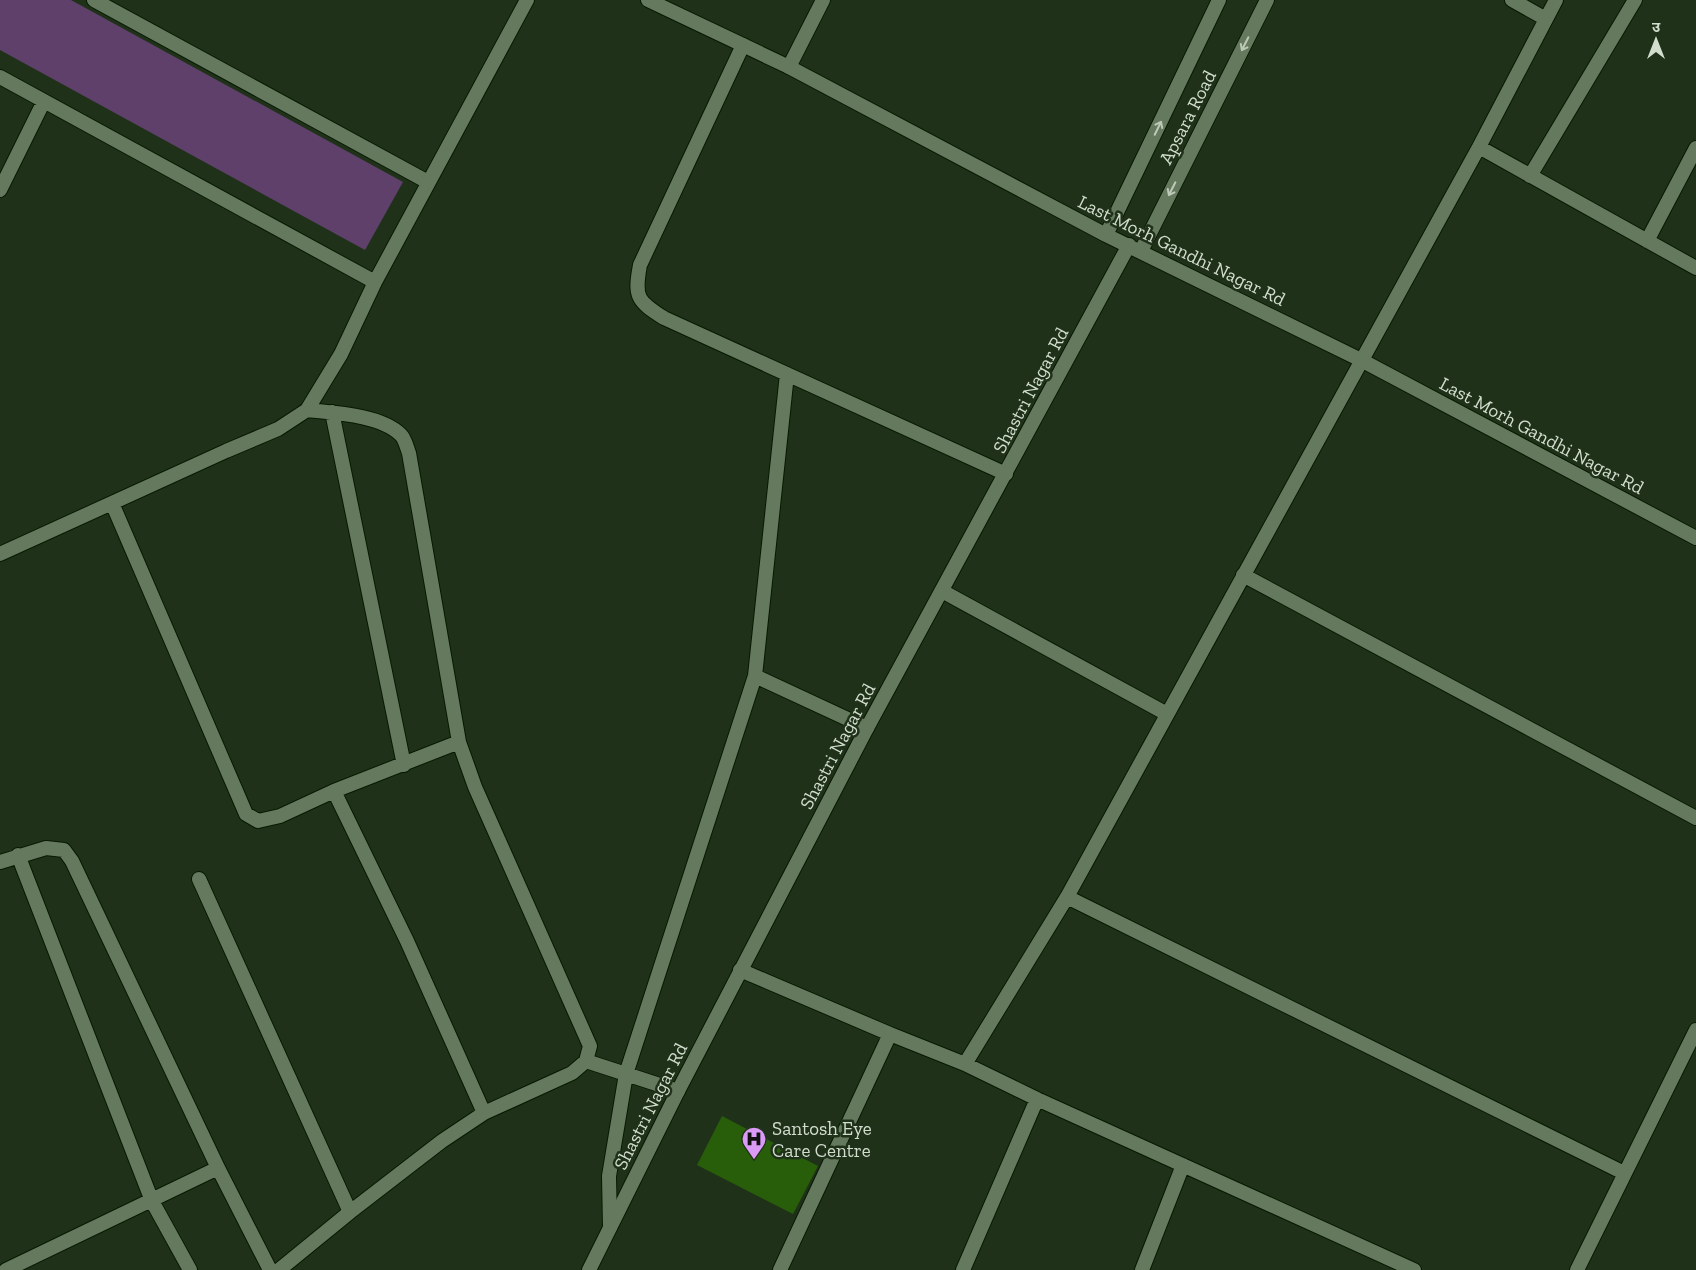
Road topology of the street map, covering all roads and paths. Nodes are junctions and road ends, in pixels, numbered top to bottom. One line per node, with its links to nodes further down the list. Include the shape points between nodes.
1 (94, 0): 18 (street)
2 (527, 0): 18 (street)
3 (648, 0): 11 (street, Last Morh Gandhi Nagar Rd)
4 (823, 0): 12 (street)
5 (1219, 0): 20 (street, Apsara Road, one-way to 5)
6 (1267, 0): 22 (street, Apsara Road, one-way to 22)
7 (1512, 0): 10 (street)
8 (1556, 0): 10 (street)
9 (1634, 0): 17 (street)
10 (1546, 19): 15 (street)
11 (743, 46): 12 (street, Last Morh Gandhi Nagar Rd); 26 (street, via 640,265 636,286 642,304 664,318)
12 (789, 67): 20 (street, Last Morh Gandhi Nagar Rd)
13 (0, 76): 14 (street)
14 (44, 101): 19 (street); 24 (street)
15 (1478, 147): 17 (street); 25 (street)
16 (1696, 148): 21 (street)
17 (1530, 176): 21 (street)
18 (428, 182): 24 (street)
19 (0, 190)
20 (1106, 235): 22 (street, Last Morh Gandhi Nagar Rd)
21 (1647, 241): 23 (street)
22 (1135, 248): 25 (street, Last Morh Gandhi Nagar Rd); 29 (street, Shastri Nagar Rd)
23 (1696, 268)
24 (375, 282): 27 (street, via 341,354)
25 (1361, 360): 31 (street, Last Morh Gandhi Nagar Rd); 33 (street)
26 (787, 374): 29 (street); 35 (street)
27 (307, 410): 28 (street); 30 (street, via 278,429)
28 (332, 412): 38 (street, via 387,425 403,436 409,453 452,718); 39 (street)
29 (1006, 474): 34 (street, Shastri Nagar Rd)
30 (112, 503): 32 (street); 40 (street, via 246,814 258,821 280,816)
31 (1696, 538)
32 (0, 554)
33 (1243, 575): 36 (street); 41 (street)
34 (942, 591): 36 (street); 37 (street, Shastri Nagar Rd)
35 (755, 676): 37 (street); 51 (street)
36 (1167, 714): 45 (street)
37 (867, 728): 46 (street, Shastri Nagar Rd)
38 (459, 742): 39 (street); 49 (street, via 475,787 584,1030 590,1046)
39 (404, 765): 40 (street)
40 (334, 791): 54 (street, via 407,941)
41 (1696, 818)
42 (18, 855): 43 (street); 56 (street, via 46,848 64,850 72,861); 58 (street)
43 (0, 862)
44 (199, 879): 59 (street)
45 (1067, 898): 50 (street); 57 (street)
46 (740, 970): 48 (street); 52 (street, Shastri Nagar Rd)
47 (1696, 1030): 57 (street)
48 (890, 1034): 50 (street); 66 (street)
49 (586, 1061): 51 (street); 54 (street, via 572,1073)
50 (965, 1064): 53 (street)
51 (626, 1074): 52 (street); 60 (street, via 609,1176)
52 (678, 1091): 60 (street, Shastri Nagar Rd)
53 (1037, 1100): 55 (street); 67 (street)
54 (484, 1113): 59 (street)
55 (1183, 1165): 68 (street); 69 (street)
56 (218, 1168): 58 (street); 63 (street)
57 (1624, 1173): 70 (street)
58 (152, 1201): 61 (street); 62 (street)
59 (350, 1212): 64 (street)
60 (610, 1227): 65 (street, Shastri Nagar Rd)
61 (6, 1270)
62 (190, 1270)
63 (270, 1270)
64 (279, 1270)
65 (589, 1270)
66 (780, 1270)
67 (963, 1270)
68 (1142, 1270)
69 (1414, 1270)
70 (1577, 1270)

